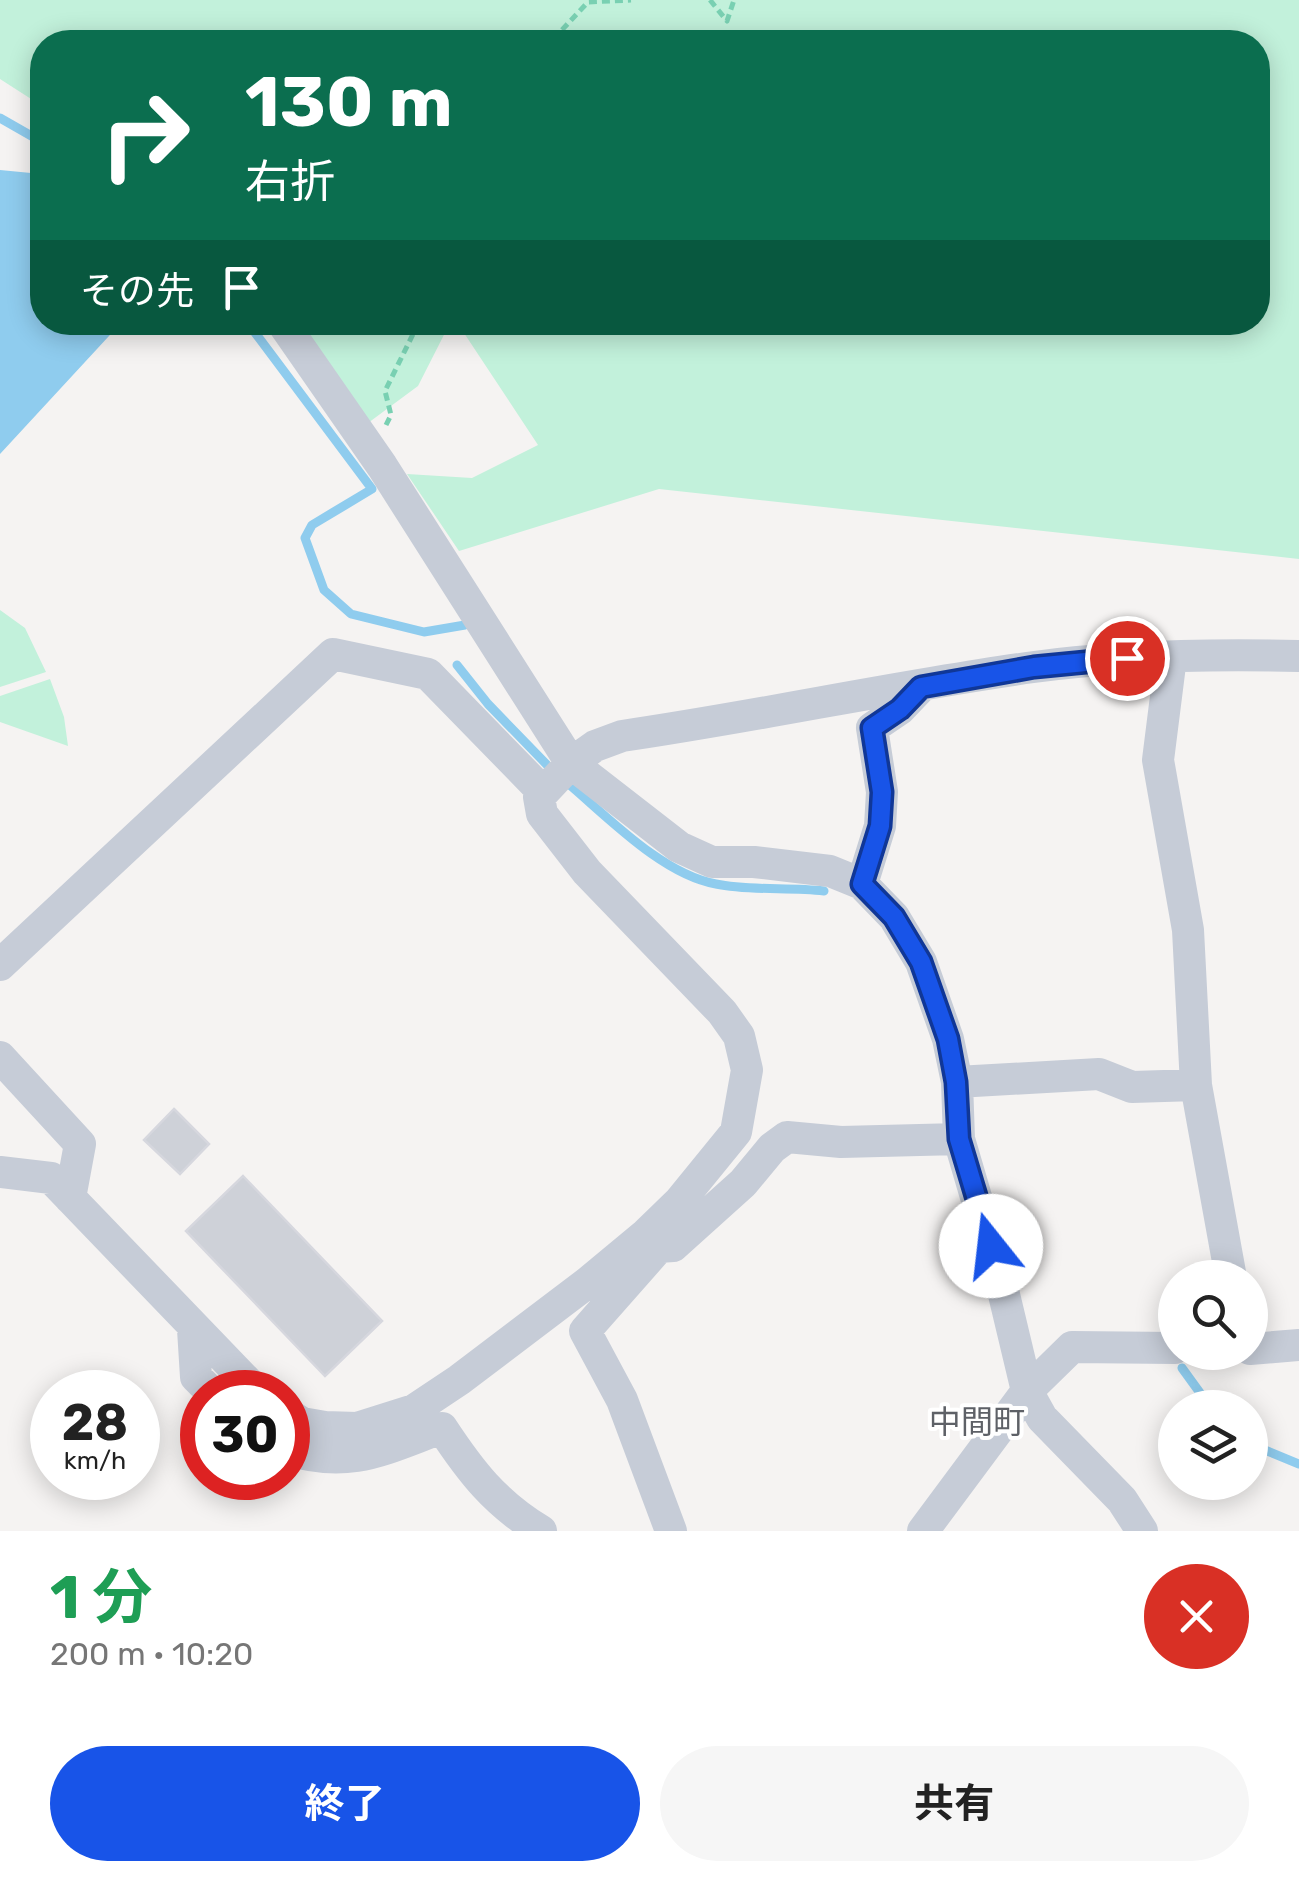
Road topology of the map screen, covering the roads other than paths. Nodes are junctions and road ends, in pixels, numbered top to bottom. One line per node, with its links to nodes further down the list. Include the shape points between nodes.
1 (291, 335): 5 (street, via 382,466)
2 (1171, 656): 3 (street); 4 (street, via 1034,667); 10 (street, via 1158,760 1188,930)
3 (1299, 656)
4 (921, 687): 5 (street, via 622,736 595,746); 6 (street, via 872,728 880,826)
5 (557, 777): 6 (street, via 712,862 830,870); 7 (street, via 428,674 333,654); 14 (street, via 538,806 542,814 587,872 722,1012 739,1036 747,1070 736,1132)
6 (862, 884): 9 (street, via 894,917 921,962)
7 (0, 965)
8 (0, 1058): 13 (street, via 80,1144)
9 (956, 1082): 10 (street, via 1099,1074 1132,1087); 11 (street)
10 (1196, 1085): 15 (street)
11 (959, 1139): 14 (street, via 787,1138 674,1246); 22 (street)
12 (0, 1172): 13 (street)
13 (60, 1188): 16 (street)
14 (652, 1240): 23 (street, via 414,1410 357,1428); 26 (street, via 585,1331 622,1400)
15 (1228, 1260)
16 (193, 1329): 20 (street); 21 (street)
17 (1299, 1345): 18 (street)
18 (1268, 1347)
19 (1158, 1348): 22 (street, via 1072,1346)
20 (196, 1370)
21 (235, 1370)
22 (1027, 1391): 27 (street); 28 (street, via 1042,1418 1122,1500)
23 (310, 1424)
24 (310, 1457): 25 (street, via 356,1459 442,1428 474,1478)
25 (542, 1531)
26 (671, 1531)
27 (923, 1531)
28 (1142, 1531)

